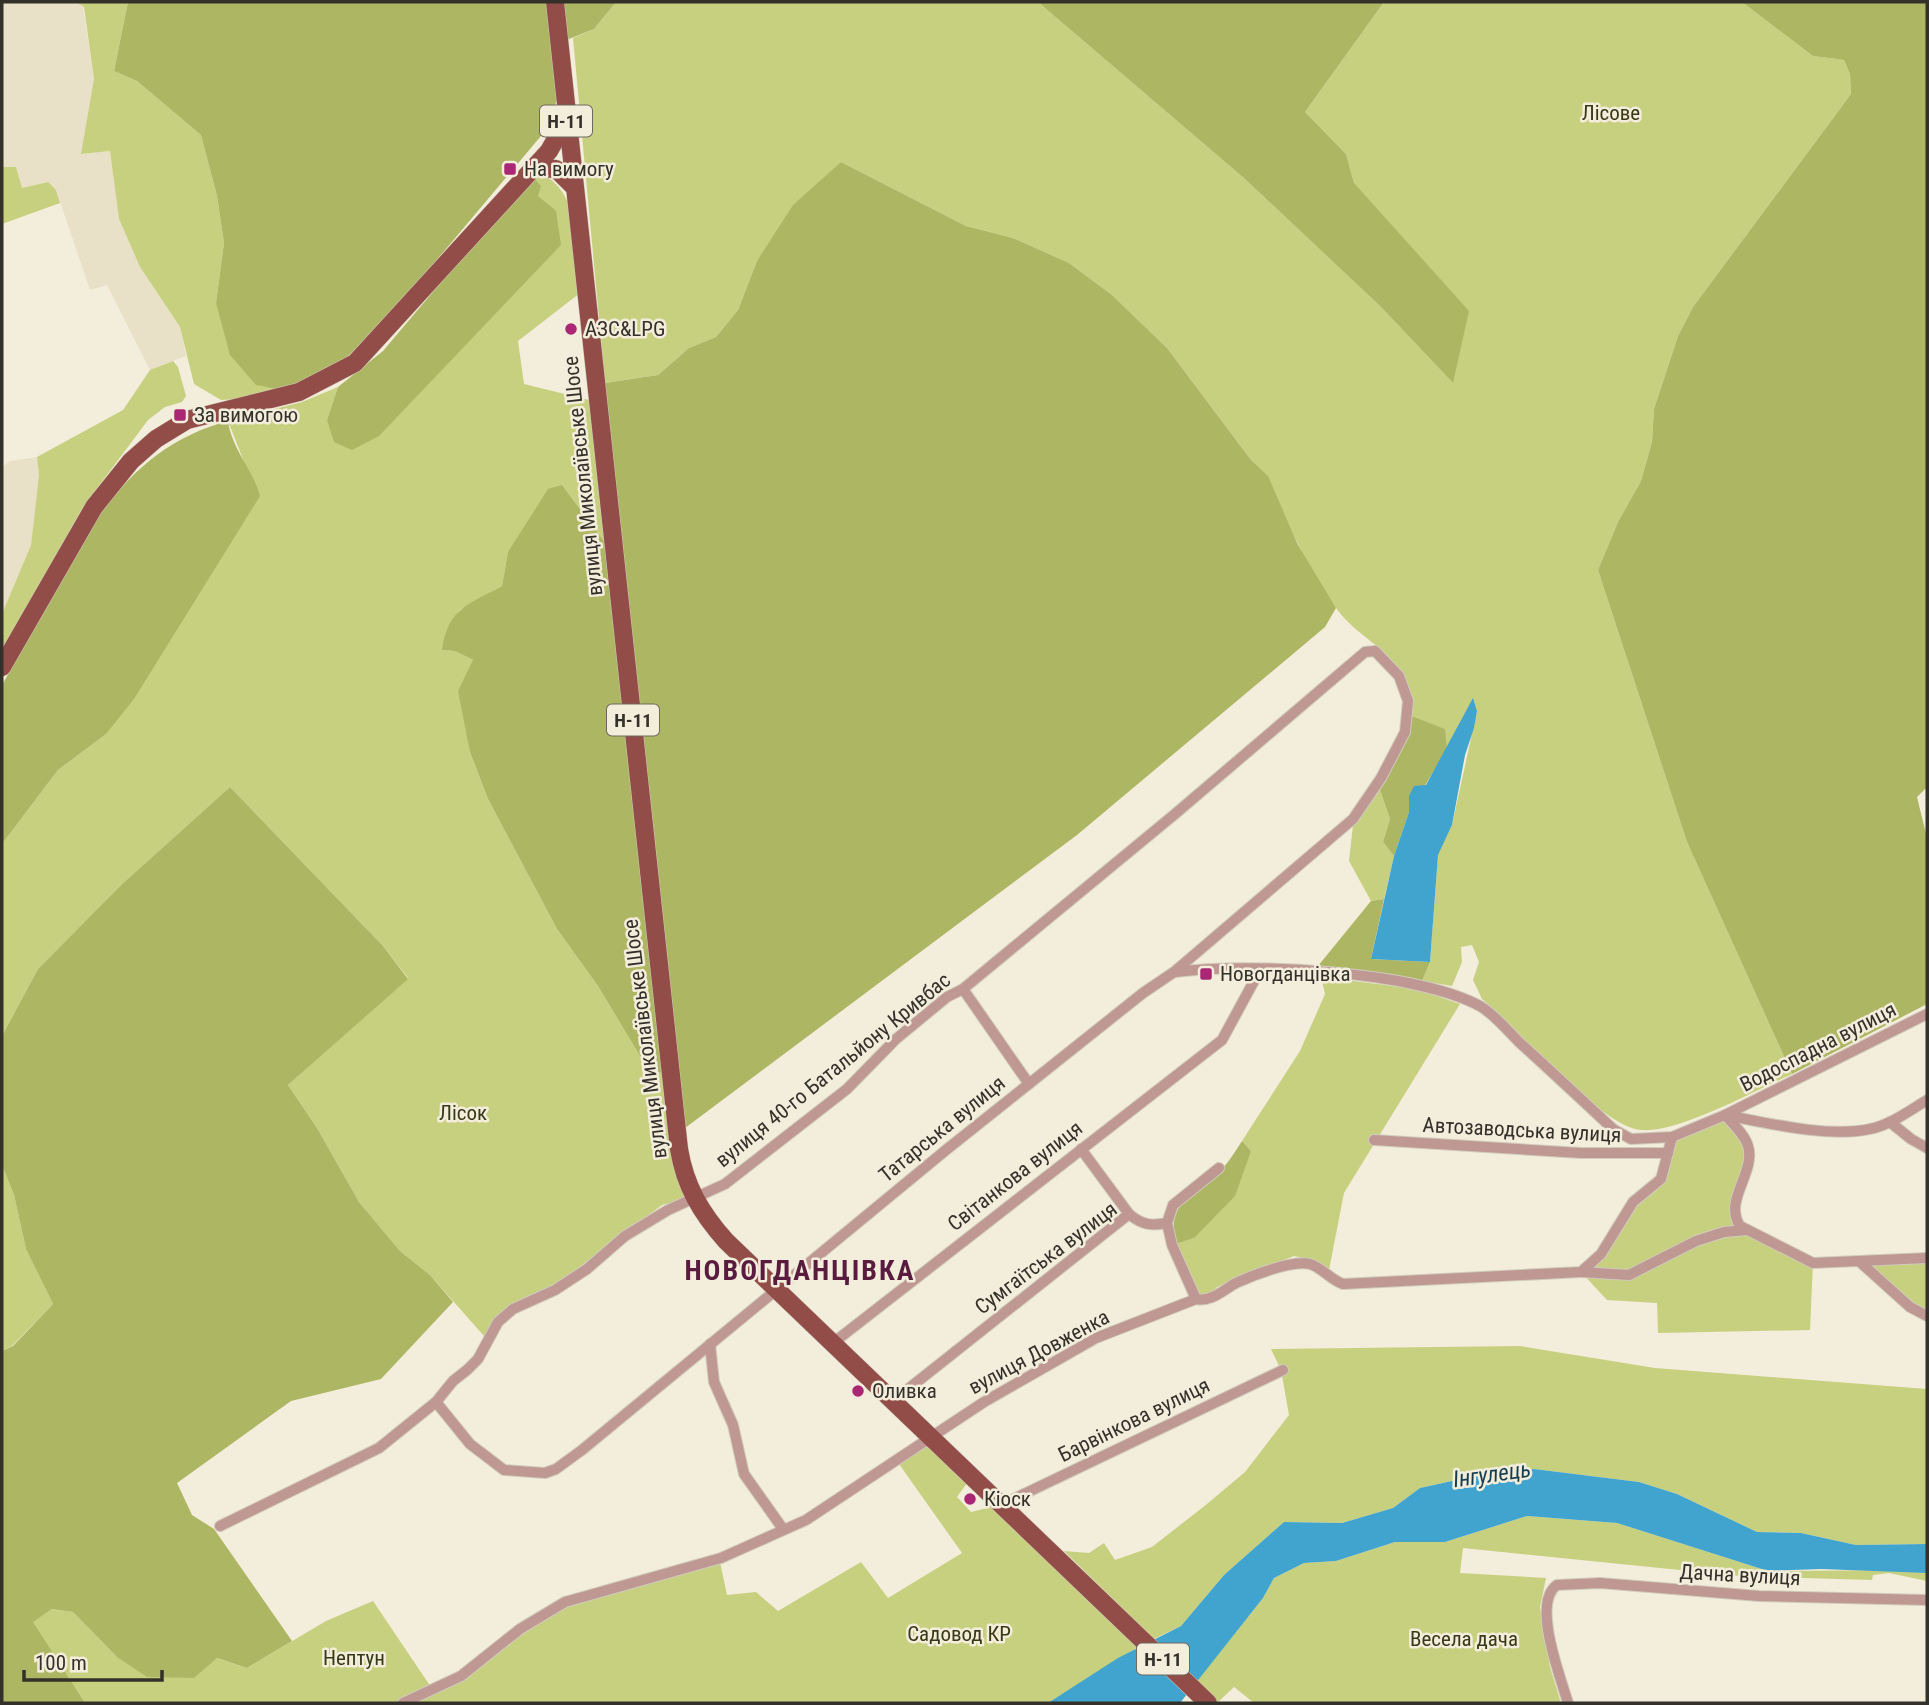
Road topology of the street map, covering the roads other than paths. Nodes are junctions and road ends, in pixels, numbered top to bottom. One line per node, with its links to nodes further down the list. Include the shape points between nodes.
1 (555, 2): 2 (main road, Н-11)
2 (566, 121): 3 (main road, Н-11, via 553,146); 4 (main road, Н-11)
3 (532, 168): 4 (main road, Н-11, via 556,169); 5 (main road, Н-11, via 355,363 299,391 187,420 131,461 94,507)
4 (572, 185): 21 (main road, вулиця Миколаївське Шосе / Н-11, via 679,1149)
5 (2, 667)
6 (1404, 687): 8 (street, Татарська вулиця, via 1405,732 1353,819); 9 (street, вулиця 40-го Батальйону Кривбас, via 1384,658 1375,651 1365,652)
7 (1260, 970): 8 (street, Водоспадна вулиця, via 1207,967); 15 (street, Водоспадна вулиця, via 1321,972 1447,992 1482,1007 1613,1129 1631,1139); 18 (street, Світанкова вулиця, via 1222,1040)
8 (1174, 972): 11 (street, Татарська вулиця)
9 (963, 989): 11 (street); 21 (street, вулиця 40-го Батальйону Кривбас, via 947,996 827,1105 725,1184)
10 (1927, 1014): 13 (street, Водоспадна вулиця)
11 (1029, 1084): 28 (street, Татарська вулиця)
12 (1927, 1100): 14 (street, Водоспадна вулиця)
13 (1725, 1115): 14 (street, Водоспадна вулиця, via 1845,1132); 15 (street, Водоспадна вулиця); 24 (street, via 1748,1146 1749,1159 1734,1212)
14 (1890, 1122): 17 (street)
15 (1672, 1137): 19 (street)
16 (1374, 1140): 19 (street, Автозаводська вулиця, via 1581,1153)
17 (1927, 1148)
18 (1081, 1149): 22 (street); 31 (street, Світанкова вулиця)
19 (1668, 1153): 27 (street, via 1661,1180 1633,1202 1601,1254)
20 (1219, 1168): 23 (street, via 1173,1205)
21 (694, 1199): 28 (main road, вулиця Миколаївське Шосе / Н-11, via 726,1241); 35 (street, вулиця 40-го Батальйону Кривбас, via 625,1236 555,1290 513,1309 498,1322 478,1359)
22 (1129, 1214): 23 (street, Сумгаїтська вулиця, via 1139,1223); 34 (street, Сумгаїтська вулиця)
23 (1167, 1223): 29 (street)
24 (1747, 1230): 26 (street, via 1814,1263); 27 (street, вулиця Довженка, via 1696,1241 1629,1275)
25 (1927, 1258): 26 (street)
26 (1860, 1262): 30 (street, via 1910,1307)
27 (1581, 1272): 29 (street, вулиця Довженка, via 1343,1284 1314,1265 1295,1262 1239,1282 1205,1301)
28 (776, 1289): 31 (main road, вулиця Миколаївське Шосе / Н-11); 32 (street, Татарська вулиця)
29 (1196, 1299): 36 (street, вулиця Довженка, via 1096,1338)
30 (1927, 1316)
31 (833, 1343): 34 (main road, вулиця Миколаївське Шосе / Н-11)
32 (710, 1344): 35 (street, Татарська вулиця, via 582,1450 545,1472 504,1470 470,1444); 39 (street, via 714,1382 733,1425 744,1474)
33 (1283, 1370): 37 (street, Барвінкова вулиця)
34 (892, 1401): 36 (main road, вулиця Миколаївське Шосе / Н-11)
35 (436, 1402): 38 (street, вулиця 40-го Батальйону Кривбас, via 379,1448)
36 (930, 1437): 37 (main road, вулиця Миколаївське Шосе / Н-11); 39 (street, вулиця Довженка, via 826,1507)
37 (1001, 1505): 42 (main road, вулиця Миколаївське Шосе / Н-11)
38 (220, 1526)
39 (783, 1529): 41 (street, вулиця Довженка, via 721,1558 565,1602 520,1629 461,1676)
40 (1927, 1600): 43 (street, Дачна вулиця, via 1747,1595 1580,1582 1553,1588 1546,1605 1549,1636)
41 (403, 1703)
42 (1208, 1703)
43 (1569, 1703)

